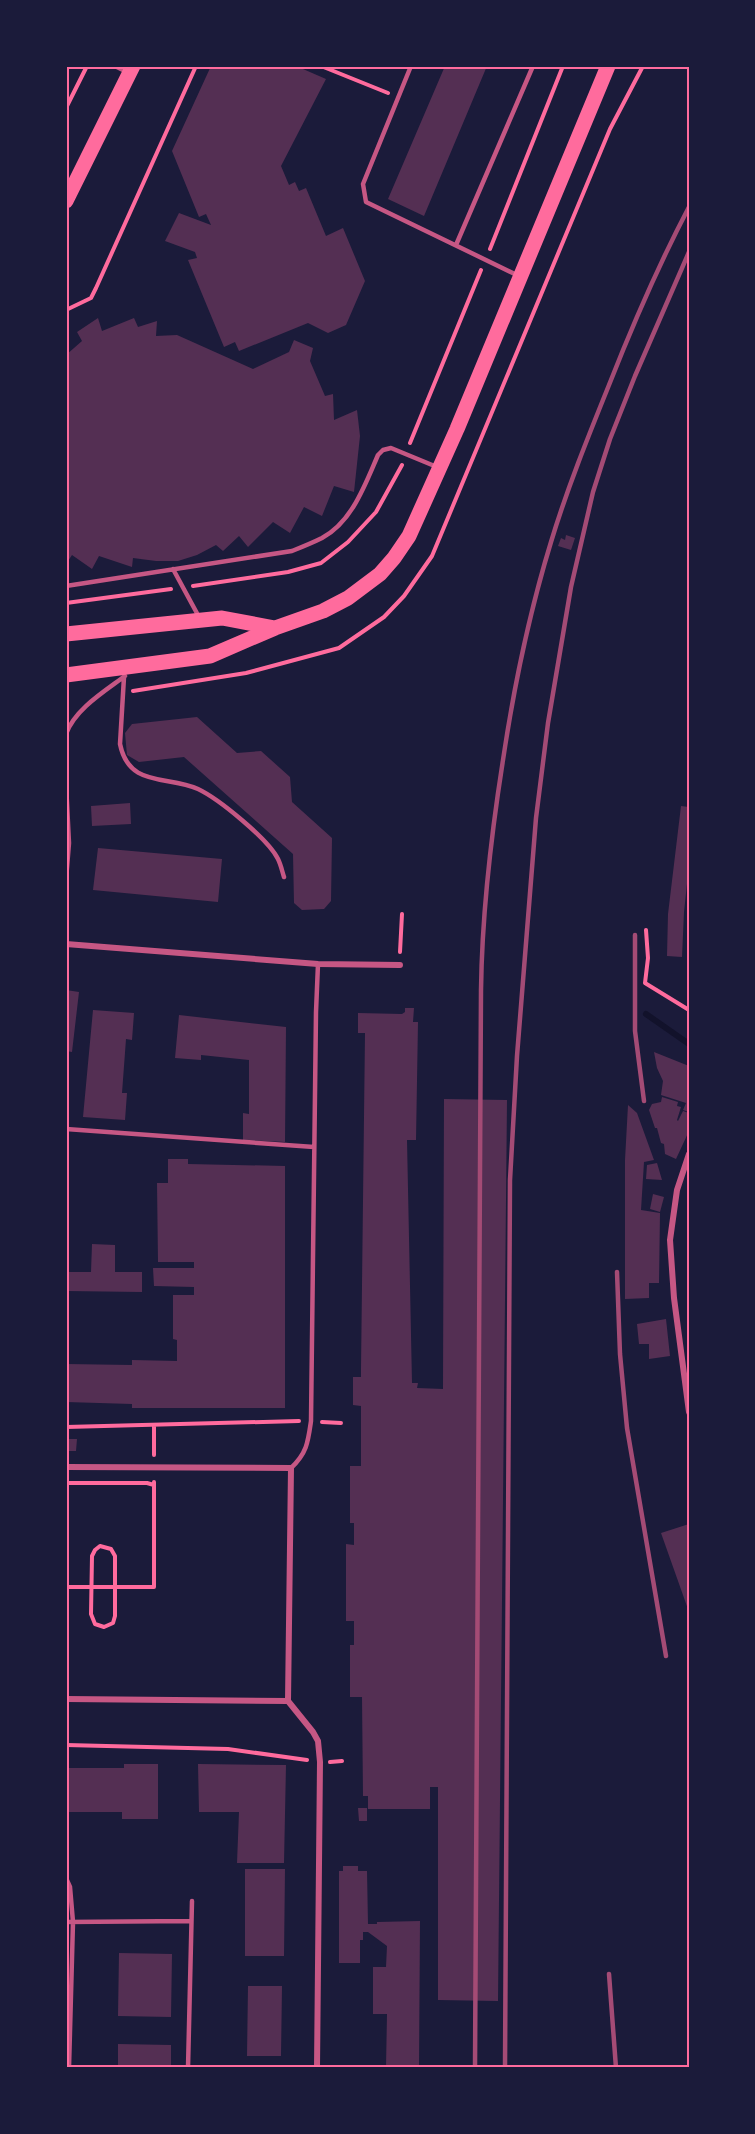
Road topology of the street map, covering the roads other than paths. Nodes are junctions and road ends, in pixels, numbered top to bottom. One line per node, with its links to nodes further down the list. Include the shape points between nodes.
1 (115, 66): 5 (lane)
2 (411, 66): 7 (lane, via 363,184 366,202)
3 (533, 66): 7 (lane)
4 (608, 66): 8 (main road)
5 (131, 69): 6 (main road)
6 (66, 201)
7 (456, 245): 8 (lane)
8 (522, 277): 9 (main road)
9 (440, 468): 10 (lane, via 391,448 383,450 358,500 324,537 292,551); 13 (main road, via 409,536 380,574 323,611)
10 (173, 569): 11 (lane); 12 (lane)
11 (66, 586)
12 (200, 620): 13 (main road, via 222,618); 14 (main road)
13 (275, 628): 15 (main road, via 210,656)
14 (66, 634)
15 (139, 665): 16 (main road); 17 (lane)
16 (66, 675)
17 (124, 676): 18 (lane, via 77,715); 20 (lane, via 120,744 128,765 154,780 193,787 224,806 266,844 278,859)
18 (66, 734)
19 (66, 783): 21 (lane)
20 (284, 877)
21 (66, 880)
22 (66, 944): 23 (street)
23 (318, 964): 24 (street); 26 (lane)
24 (400, 965)
25 (66, 1129): 26 (lane)
26 (314, 1147): 30 (lane, via 311,1421 302,1458)
27 (689, 1154): 28 (street, via 677,1190 670,1240)
28 (689, 1412)
29 (66, 1467): 30 (street)
30 (291, 1468): 32 (street)
31 (66, 1699): 32 (street)
32 (288, 1701): 40 (street, via 318,1741 320,1762)
33 (66, 1878): 37 (lane)
34 (192, 1901): 35 (lane)
35 (190, 1921): 37 (lane); 39 (lane)
36 (66, 1922): 37 (lane)
37 (73, 1922): 38 (lane)
38 (69, 2068)
39 (188, 2068)
40 (317, 2068)

